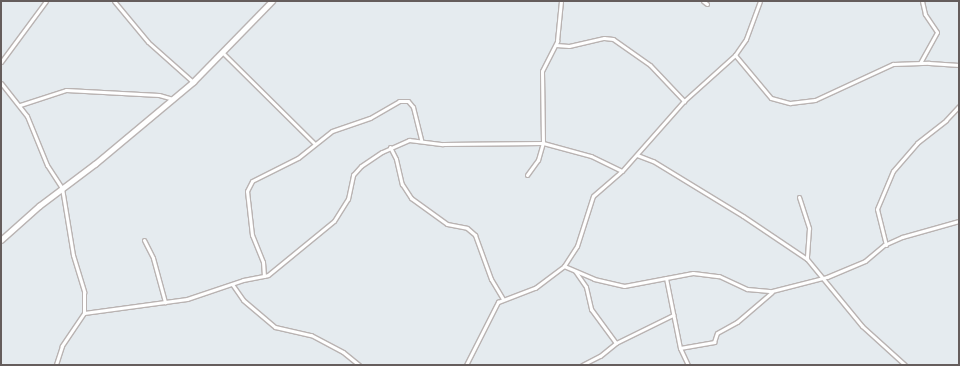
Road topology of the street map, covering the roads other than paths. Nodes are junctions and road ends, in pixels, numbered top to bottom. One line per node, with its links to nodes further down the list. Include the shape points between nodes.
1 (46, 1): 12 (street)
2 (114, 1): 15 (street, via 148,42)
3 (272, 1): 10 (main road)
4 (561, 1): 9 (street)
5 (703, 1): 8 (street)
6 (760, 1): 11 (street, via 746,39)
7 (922, 1): 13 (street, via 925,14 937,32)
8 (707, 4)
9 (556, 45): 18 (street, via 569,46 604,38 613,39 650,65); 22 (street, via 542,71)
10 (222, 53): 15 (main road); 23 (street)
11 (735, 55): 13 (street, via 771,98 790,103 815,100 893,64); 18 (street)
12 (1, 62)
13 (920, 63): 14 (street)
14 (959, 65)
15 (193, 82): 17 (main road)
16 (1, 83): 19 (street)
17 (172, 99): 19 (street, via 159,95 66,90); 28 (main road)
18 (684, 101): 25 (street)
19 (20, 105): 28 (street, via 46,164)
20 (959, 106): 33 (street, via 917,143 893,171 878,209)
21 (421, 140): 22 (street, via 450,144); 23 (street, via 413,107 404,100 370,118 332,131); 24 (street, via 409,140)
22 (543, 143): 26 (street, via 590,156); 27 (street, via 538,160)
23 (315, 144): 37 (street, via 298,158 252,181 249,187 252,235 263,262)
24 (390, 148): 37 (street, via 372,158 353,175 348,200 334,221 275,270); 42 (street, via 396,159 402,184 411,198 447,224 467,228 475,235 491,280)
25 (637, 155): 26 (street); 34 (street, via 653,161 743,216)
26 (622, 171): 35 (street, via 591,200 577,246)
27 (527, 175)
28 (62, 188): 31 (main road); 44 (street, via 73,255 84,292)
29 (799, 197): 34 (street, via 809,228)
30 (959, 221): 33 (street, via 902,237)
31 (1, 240)
32 (144, 240): 43 (street, via 153,258)
33 (886, 245): 39 (street, via 865,261)
34 (807, 259): 39 (street)
35 (564, 266): 36 (street); 42 (street, via 535,288)
36 (575, 271): 38 (street, via 624,286); 46 (street, via 586,287 591,309)
37 (264, 276): 40 (street)
38 (666, 278): 41 (street, via 693,273 708,274 747,289); 45 (street)
39 (821, 278): 41 (street); 53 (street, via 862,326)
40 (232, 284): 43 (street, via 187,299); 49 (street, via 244,300 271,324 311,335 343,352)
41 (772, 291): 47 (street, via 737,322 717,334 714,342)
42 (503, 299): 50 (street, via 498,302)
43 (165, 302): 44 (street)
44 (84, 313): 48 (street, via 62,346)
45 (673, 316): 46 (street); 47 (street)
46 (616, 343): 51 (street, via 600,356)
47 (680, 348): 52 (street)
48 (56, 365)
49 (359, 365)
50 (466, 365)
51 (582, 365)
52 (688, 365)
53 (905, 365)

